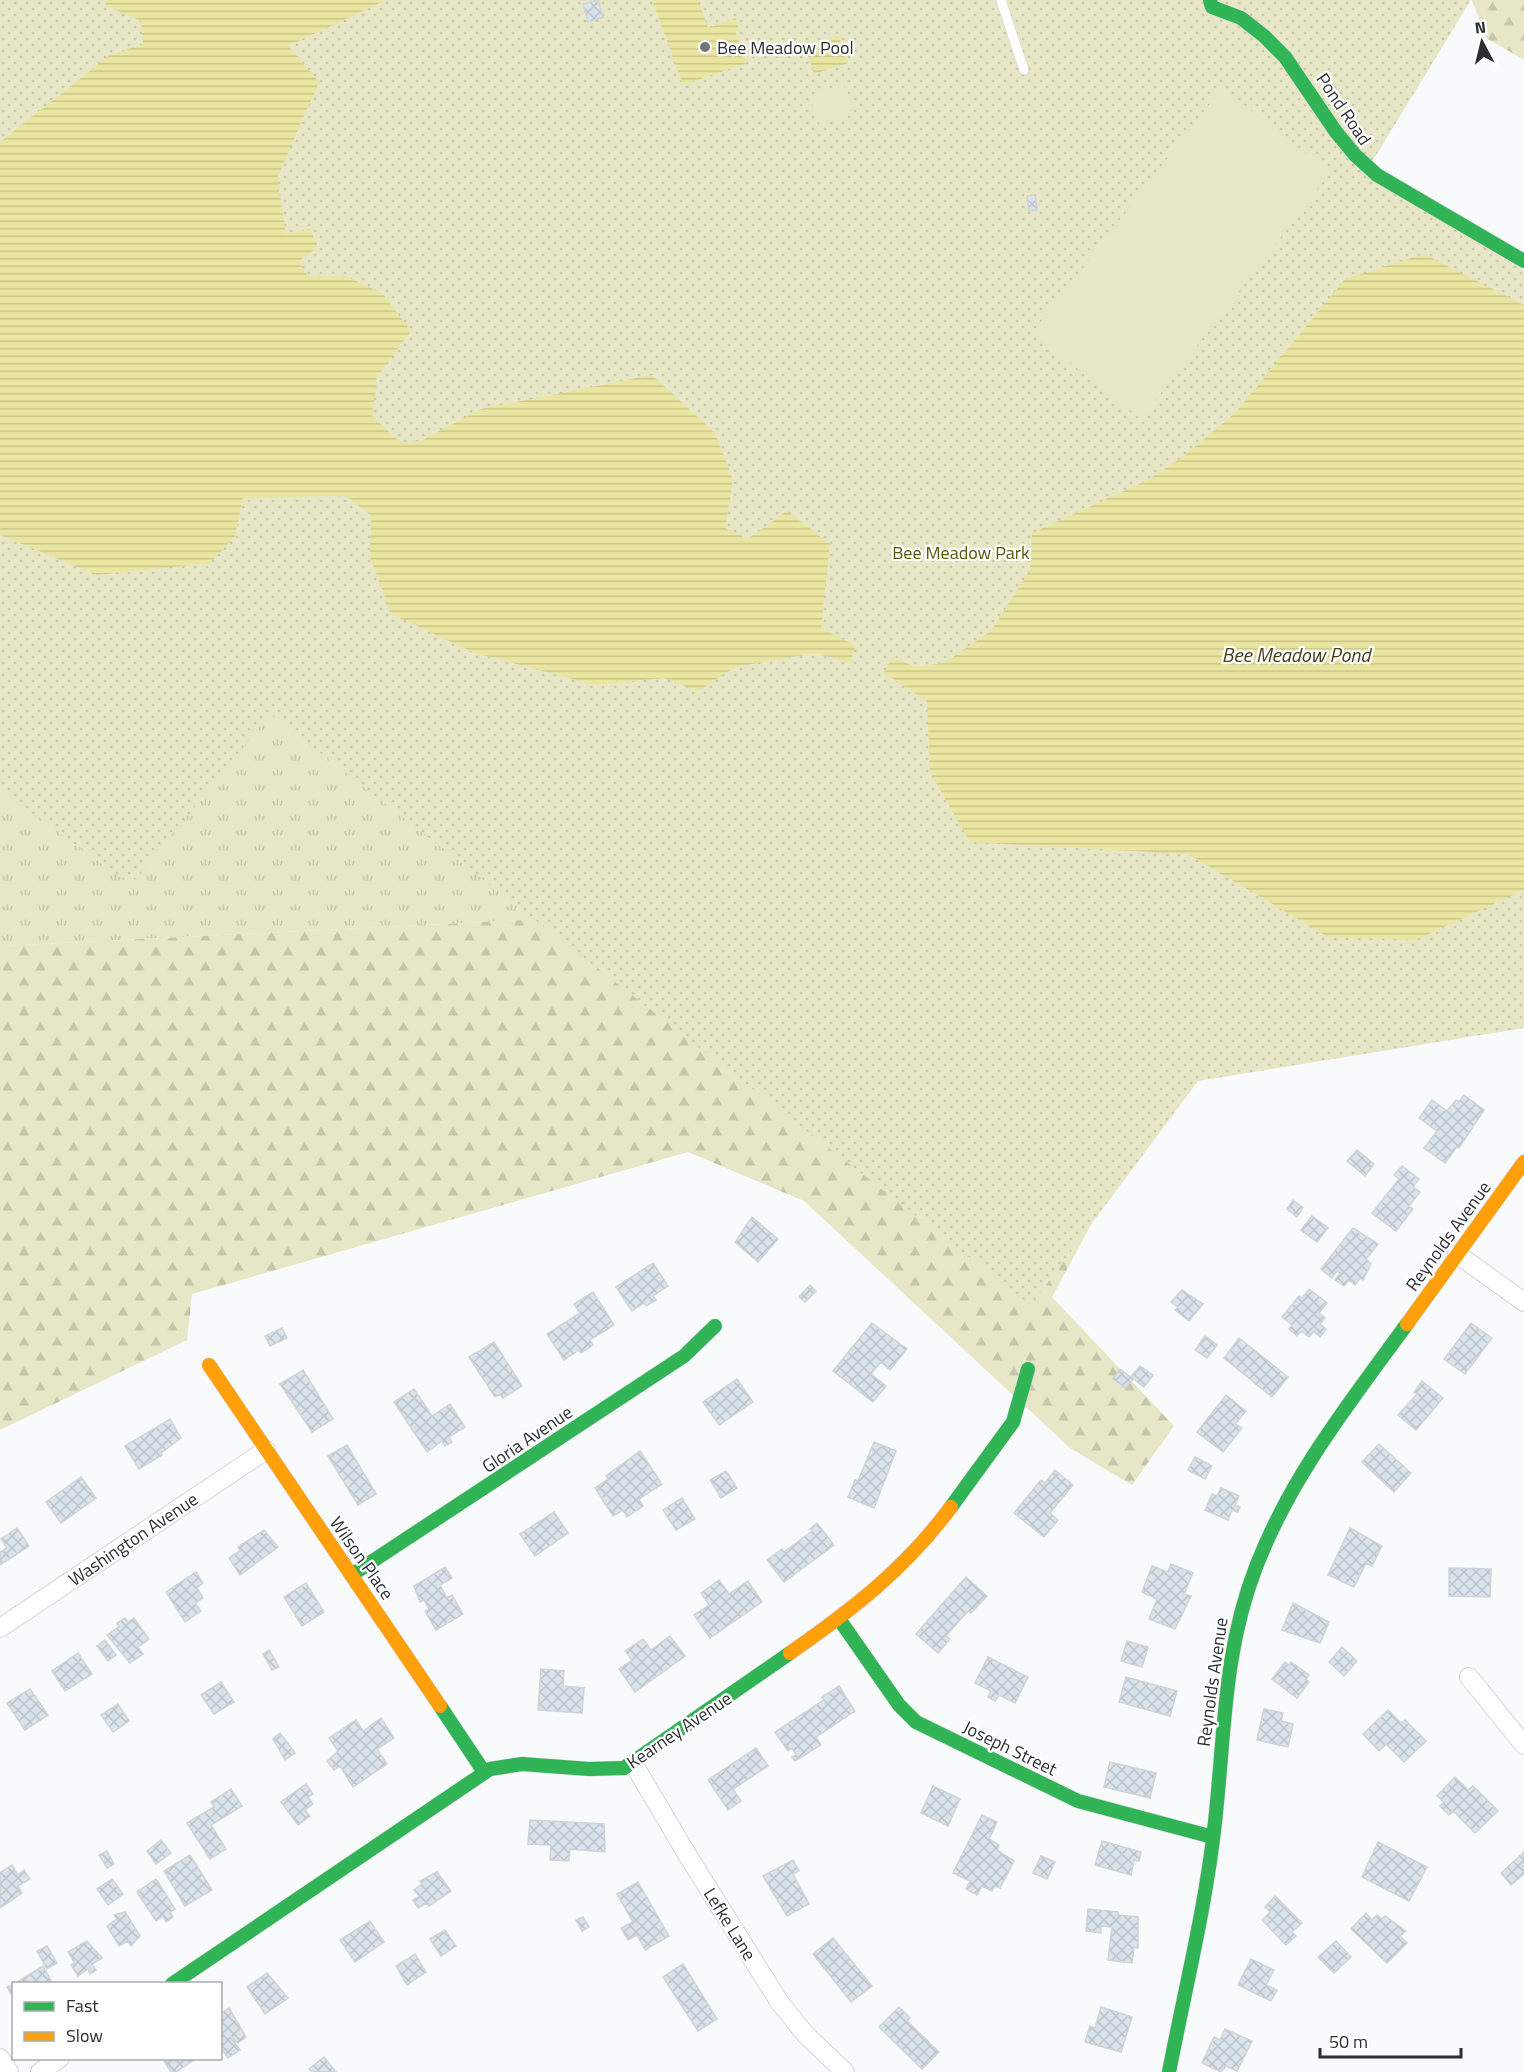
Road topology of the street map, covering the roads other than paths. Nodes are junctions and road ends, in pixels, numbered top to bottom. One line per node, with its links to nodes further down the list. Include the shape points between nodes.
1 (1001, 0): 3 (lane)
2 (1211, 4): 4 (street, Pond Road, via 1273,43 1304,81 1356,160)
3 (1024, 70)
4 (1524, 261)
5 (1524, 1162): 6 (street, Reynolds Avenue)
6 (1457, 1254): 7 (street); 19 (street, Reynolds Avenue, via 1314,1452 1264,1543 1232,1642)
7 (1524, 1302)
8 (715, 1326): 12 (street, Gloria Avenue, via 684,1356)
9 (209, 1365): 11 (street, Wilson Place)
10 (1029, 1368): 13 (street, Kearney Avenue, via 1013,1422 936,1527 894,1575)
11 (266, 1450): 12 (street, Wilson Place); 14 (street, Washington Avenue)
12 (353, 1574): 18 (street, Wilson Place)
13 (839, 1619): 17 (street, Kearney Avenue); 19 (street, Joseph Street, via 899,1705 916,1722 1078,1801)
14 (0, 1628)
15 (1469, 1677): 16 (street)
16 (1524, 1745)
17 (633, 1763): 18 (street, Kearney Avenue, via 601,1771 515,1762); 25 (street, Lefke Lane, via 780,2003 806,2035)
18 (484, 1772): 20 (street, Kearney Avenue)
19 (1213, 1837): 26 (street, Reynolds Avenue)
20 (173, 1982)
21 (0, 2058): 23 (street)
22 (57, 2060): 24 (street)
23 (9, 2072)
24 (40, 2072)
25 (845, 2072)
26 (1169, 2072)

